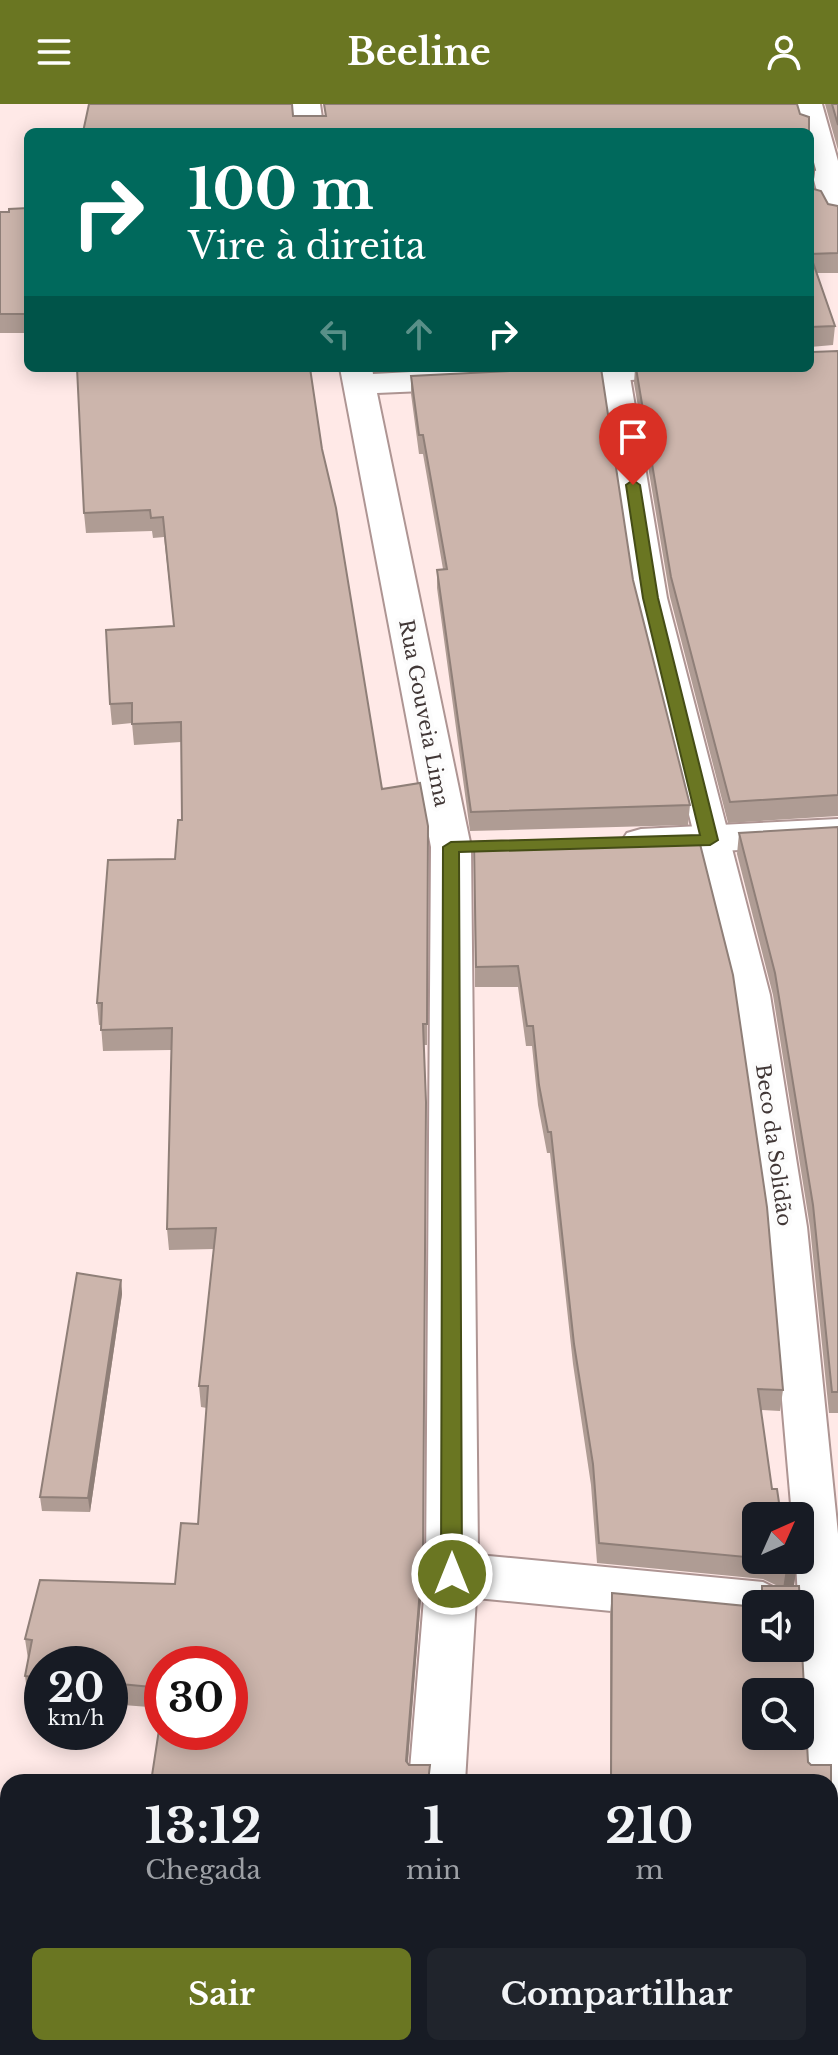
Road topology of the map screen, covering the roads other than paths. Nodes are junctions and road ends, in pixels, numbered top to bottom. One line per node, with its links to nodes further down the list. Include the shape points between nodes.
1 (306, 104): 3 (street)
2 (808, 104): 4 (street)
3 (309, 128)
4 (813, 128)
5 (814, 136): 6 (street)
6 (827, 204)
7 (594, 372): 9 (street)
8 (615, 372): 11 (lane, Beco da Solidão, via 651,598)
9 (358, 376): 13 (street, Rua Gouveia Lima, via 466,847)
10 (838, 832): 11 (street)
11 (710, 840): 12 (street); 15 (lane, Beco da Solidão, via 752,995 787,1227)
12 (603, 843)
13 (452, 1574): 14 (street); 16 (street, Rua Gouveia Lima)
14 (742, 1602)
15 (820, 1609): 17 (lane, Beco da Solidão)
16 (438, 1774)
17 (829, 1774)

